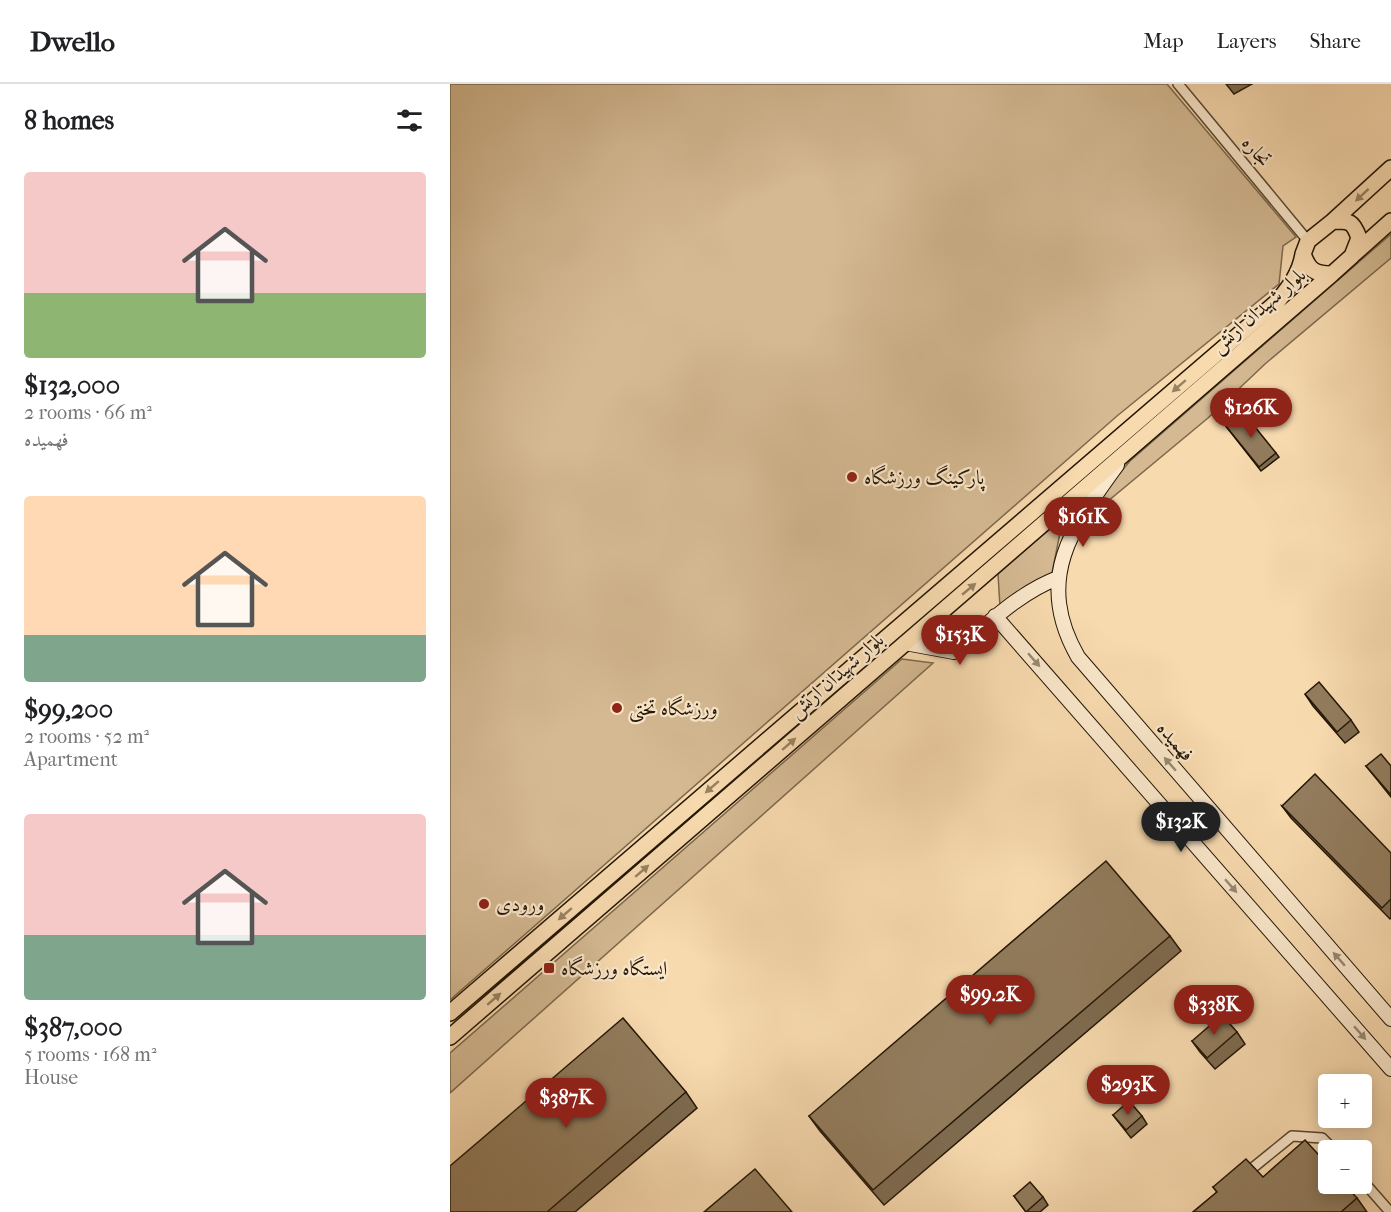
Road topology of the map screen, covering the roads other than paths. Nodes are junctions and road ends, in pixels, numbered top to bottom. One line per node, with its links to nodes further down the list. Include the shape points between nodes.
1 (1179, 84): 5 (street, تجاره)
2 (1391, 168): 4 (main road, one-way to 4)
3 (1391, 221): 6 (main road)
4 (1333, 222): 5 (main road); 6 (main road, via 1348,221 1355,226 1359,238)
5 (1306, 247): 7 (main road, via 1308,266 1314,273); 12 (main road, بلوار شهیدان ارتش, one-way to 12, via 1301,266 1278,301)
6 (1352, 256): 7 (main road)
7 (1332, 274): 8 (main road, بلوار شهیدان ارتش)
8 (1123, 456): 9 (main road, فهمیده, via 1085,509 1069,540); 11 (main road, بلوار شهیدان ارتش, one-way to 8)
9 (1058, 578): 10 (main road); 13 (main road, فهمیده, one-way to 9, via 1078,657 1064,629 1057,601)
10 (995, 616): 11 (main road, via 954,652); 15 (main road, one-way to 15)
11 (905, 643): 14 (main road, بلوار شهیدان ارتش, one-way to 11)
12 (450, 1013)
13 (1391, 1019)
14 (450, 1037)
15 (1391, 1069)
16 (1324, 1140): 17 (street, via 1292,1136)
17 (1237, 1182)
18 (1372, 1191): 19 (street)
19 (1390, 1212)

